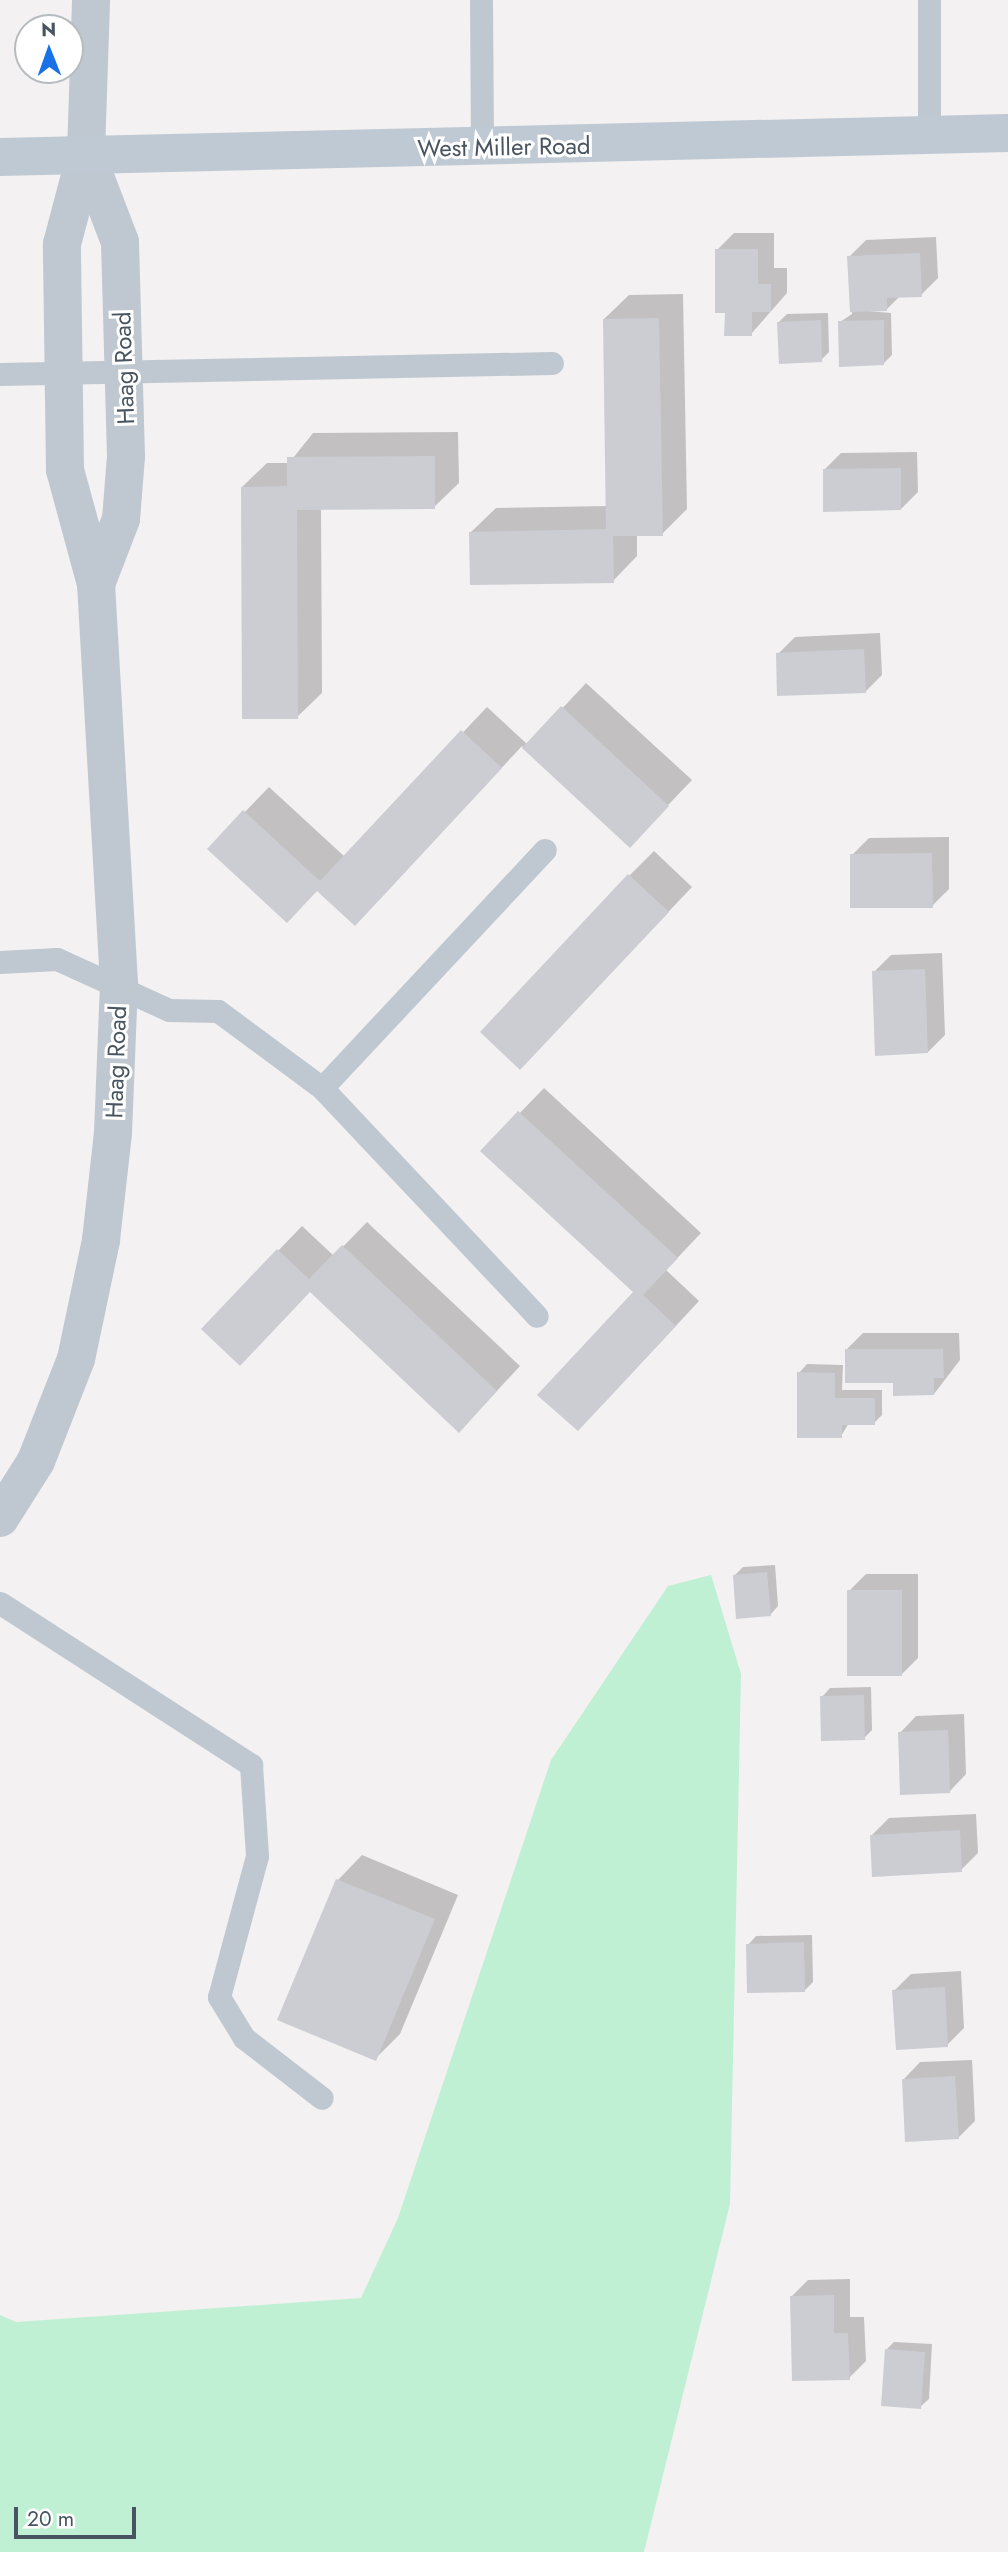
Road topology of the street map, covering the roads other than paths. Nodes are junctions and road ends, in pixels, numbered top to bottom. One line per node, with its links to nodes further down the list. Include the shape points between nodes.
1 (91, 0): 7 (street, Haag Road)
2 (481, 0): 6 (lane)
3 (929, 0): 5 (lane)
4 (1008, 133): 5 (street, West Miller Road)
5 (929, 135): 6 (street, West Miller Road)
6 (482, 149): 7 (street, West Miller Road)
7 (86, 153): 8 (street, West Miller Road); 10 (street, Haag Road, via 120,242); 11 (street, Haag Road, via 62,244)
8 (0, 157)
9 (552, 363): 10 (lane)
10 (124, 371): 11 (lane); 13 (street, Haag Road, via 121,519)
11 (63, 373): 12 (lane); 13 (street, Haag Road, via 65,470)
12 (0, 374)
13 (96, 584): 16 (street, Haag Road)
14 (545, 850): 17 (lane)
15 (0, 962): 16 (lane, via 57,959)
16 (119, 983): 17 (lane, via 169,1010 218,1012); 19 (street, Haag Road, via 101,1240 76,1359 36,1461)
17 (322, 1088): 18 (lane)
18 (537, 1316)
19 (0, 1518)
20 (0, 1603): 21 (lane, via 251,1765 257,1856 219,1997 244,2038)
21 (322, 2098)

